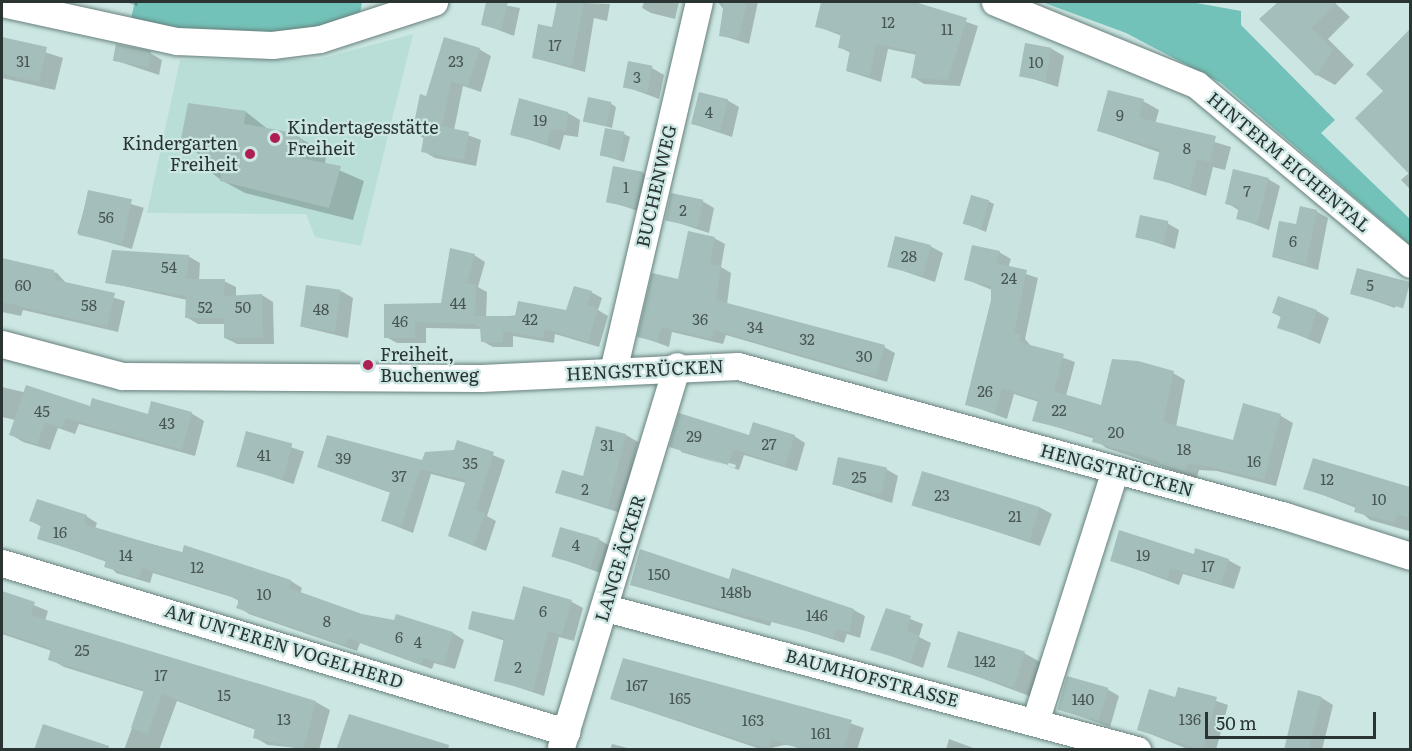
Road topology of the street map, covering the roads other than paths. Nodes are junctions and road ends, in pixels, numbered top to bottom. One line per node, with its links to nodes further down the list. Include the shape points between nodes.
1 (434, 2): 4 (street, via 320,39 272,45 177,41)
2 (699, 2): 8 (street, BUCHENWEG)
3 (995, 2): 5 (street, HINTERM EICHENTAL, via 1197,85)
4 (2, 3)
5 (1410, 264)
6 (2, 345): 8 (street, HENGSTRÜCKEN, via 122,376 370,380)
7 (677, 366): 8 (street, HENGSTRÜCKEN); 9 (street, HENGSTRÜCKEN, via 738,366); 12 (street, LANGE ÄCKER)
8 (613, 371)
9 (1114, 470): 10 (street, HENGSTRÜCKEN); 13 (street)
10 (1410, 556)
11 (2, 563): 14 (street, AM UNTEREN VOGELHERD)
12 (606, 608): 13 (street, BAUMHOFSTRASSE); 14 (street, LANGE ÄCKER)
13 (1035, 722): 15 (street, BAUMHOFSTRASSE)
14 (563, 741)
15 (1137, 750)

